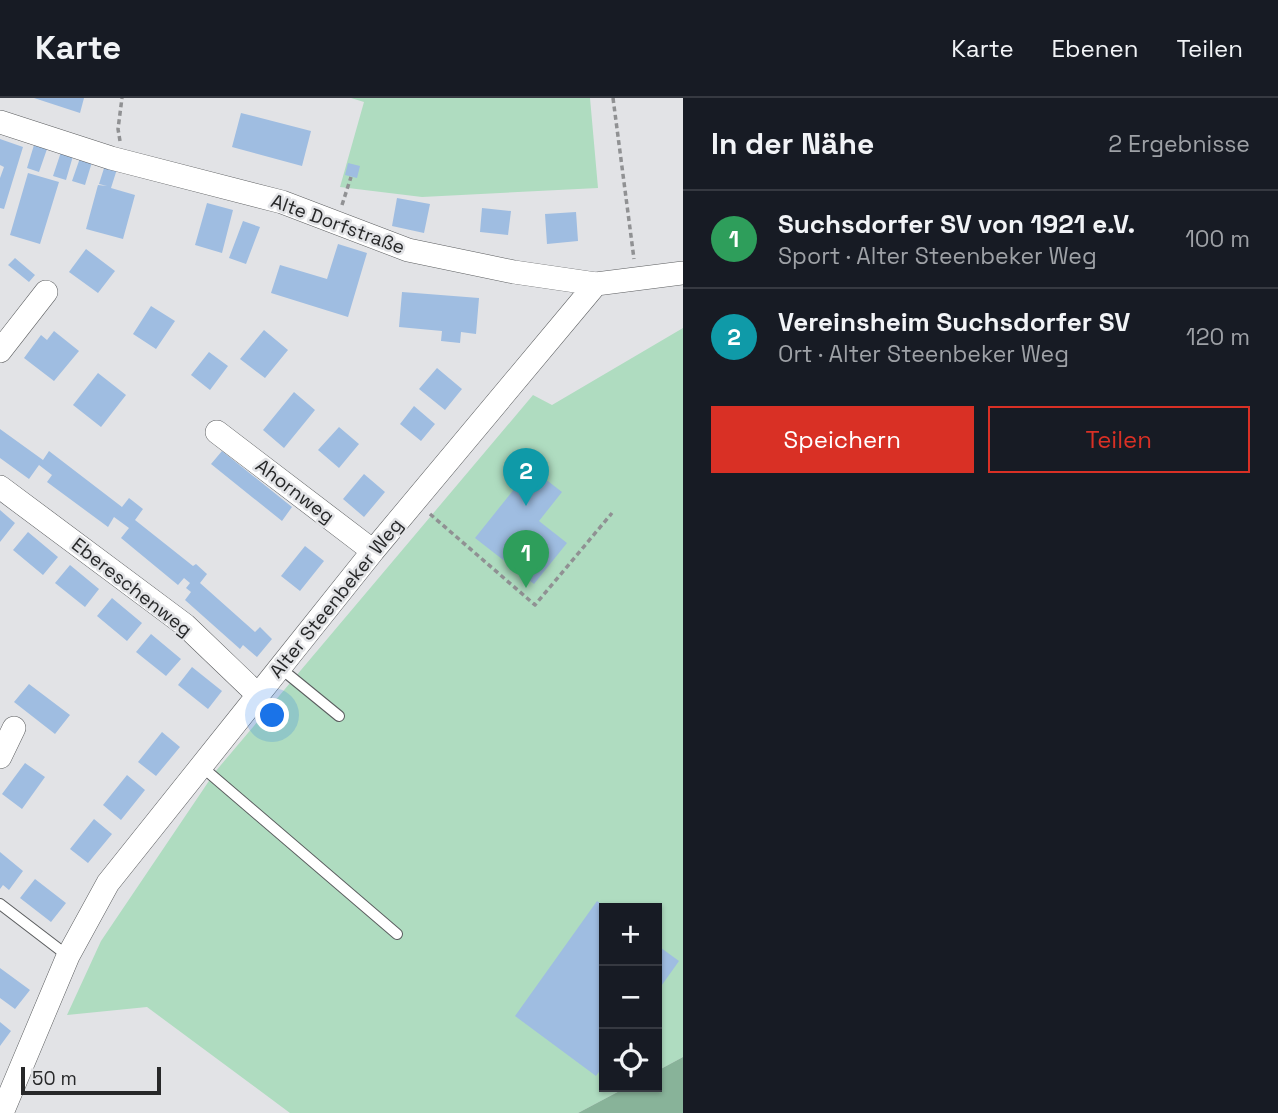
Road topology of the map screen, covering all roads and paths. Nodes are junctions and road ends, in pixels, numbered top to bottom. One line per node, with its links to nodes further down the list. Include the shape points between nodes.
1 (122, 98): 4 (path, via 118,129)
2 (613, 98): 8 (path)
3 (0, 122): 4 (street, Alte Dorfstraße)
4 (125, 162): 6 (street, Alte Dorfstraße, via 282,202)
5 (351, 177): 6 (path)
6 (337, 223): 9 (street, Alte Dorfstraße, via 408,250)
7 (683, 273): 8 (street, Alte Dorfstraße)
8 (636, 278): 9 (street, Alte Dorfstraße)
9 (596, 284): 14 (street, Alter Steenbeker Weg)
10 (46, 292): 11 (street)
11 (0, 351)
12 (217, 432): 16 (street, Ahornweg)
13 (0, 487): 18 (street, Ebereschenweg, via 185,625)
14 (416, 501): 15 (path, via 535,605); 16 (street, Alter Steenbeker Weg)
15 (612, 513)
16 (373, 551): 17 (street, Alter Steenbeker Weg)
17 (279, 667): 18 (street, Alter Steenbeker Weg); 19 (lane)
18 (257, 694): 22 (street, Alter Steenbeker Weg)
19 (339, 716)
20 (14, 729): 21 (street)
21 (0, 757)
22 (201, 766): 24 (lane); 25 (street, Alter Steenbeker Weg, via 108,883)
23 (0, 904): 25 (lane)
24 (397, 934)
25 (68, 956): 26 (street, Alter Steenbeker Weg)
26 (2, 1113)

